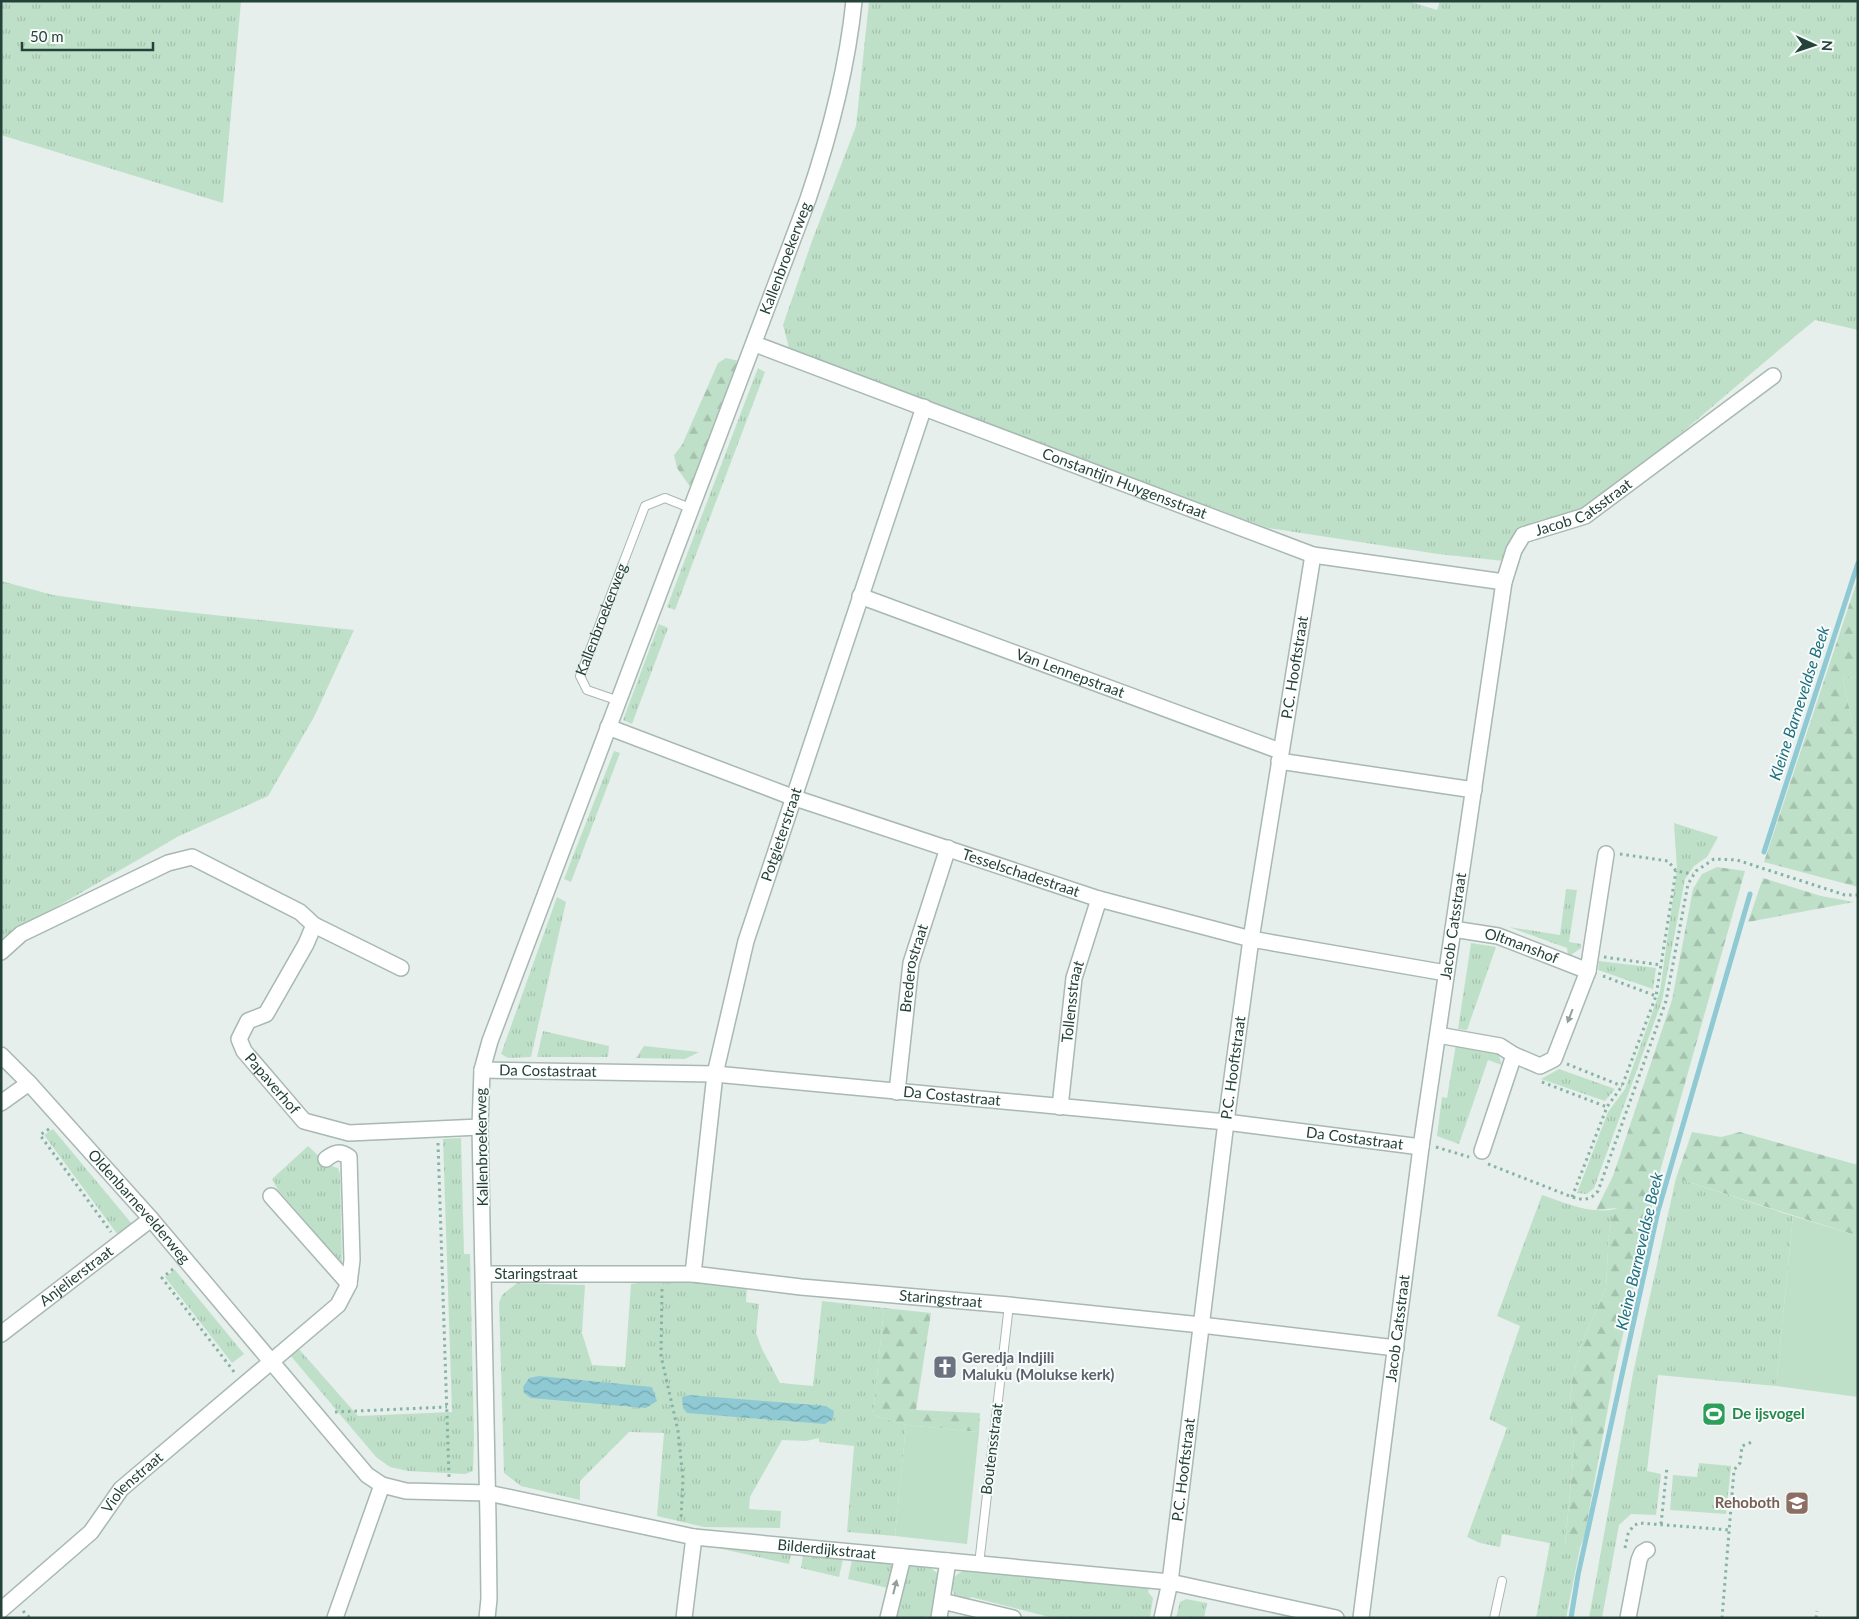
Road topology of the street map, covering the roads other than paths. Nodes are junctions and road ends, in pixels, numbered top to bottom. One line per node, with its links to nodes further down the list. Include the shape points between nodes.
1 (854, 1): 2 (street, Kallenbroekerweg, via 850,44 828,139)
2 (755, 344): 4 (street, Constantijn Huygensstraat); 5 (street, Kallenbroekerweg)
3 (1773, 376): 7 (street, Jacob Catsstraat, via 1585,516 1523,536 1514,550)
4 (924, 407): 6 (street, Constantijn Huygensstraat); 8 (street, Potgieterstraat)
5 (690, 508): 9 (street, Kallenbroekerweg); 9 (lane, Kallenbroekerweg, via 665,498 645,506 580,676 588,690)
6 (1314, 555): 7 (street, Constantijn Huygensstraat); 11 (street, P.C. Hooftstraat)
7 (1504, 582): 12 (street, Jacob Catsstraat)
8 (860, 596): 11 (street, Van Lennepstraat); 13 (street, Potgieterstraat)
9 (618, 701): 10 (street, Kallenbroekerweg)
10 (608, 727): 13 (street, Tesselschadestraat); 27 (street, Kallenbroekerweg)
11 (1280, 756): 12 (street, Van Lennepstraat); 19 (street, P.C. Hooftstraat)
12 (1474, 790): 18 (street, Jacob Catsstraat)
13 (792, 797): 14 (street, Tesselschadestraat); 28 (street, Potgieterstraat, via 746,941)
14 (948, 848): 16 (street, Tesselschadestraat); 30 (street, Brederostraat, via 911,963)
15 (1606, 854): 22 (street)
16 (1099, 899): 19 (street, Tesselschadestraat); 32 (street, Tollensstraat, via 1074,978)
17 (314, 925): 20 (street, via 300,912 192,857 168,863 21,934); 21 (street); 34 (street, Papaverhof, via 266,1014 248,1021 239,1039 244,1051 304,1121 348,1133)
18 (1453, 929): 22 (street, Oltmanshof, via 1498,936); 23 (street, Jacob Catsstraat)
19 (1251, 939): 23 (street, Tesselschadestraat); 33 (street, P.C. Hooftstraat)
20 (1, 952)
21 (400, 968)
22 (1588, 971): 26 (street, one-way to 26, via 1554,1059 1540,1066)
23 (1446, 973): 24 (street, Jacob Catsstraat)
24 (1438, 1036): 26 (street, via 1500,1046); 35 (street, Jacob Catsstraat)
25 (1, 1055): 29 (street, Oldenbarnevelderweg)
26 (1514, 1055): 36 (street)
27 (482, 1070): 28 (street, Da Costastraat); 34 (street, Kallenbroekerweg)
28 (715, 1074): 30 (street, Da Costastraat); 41 (street, Potgieterstraat)
29 (30, 1083): 31 (street); 39 (street, Oldenbarnevelderweg)
30 (897, 1092): 32 (street, Da Costastraat)
31 (1, 1103)
32 (1060, 1107): 33 (street, Da Costastraat)
33 (1226, 1122): 35 (street, Da Costastraat); 44 (street, P.C. Hooftstraat)
34 (480, 1127): 40 (street, Kallenbroekerweg)
35 (1422, 1147): 46 (street, Jacob Catsstraat)
36 (1477, 1156)
37 (326, 1159): 42 (street, via 334,1153 349,1157 352,1260)
38 (271, 1196): 42 (street)
39 (150, 1219): 45 (street, Anjelierstraat); 47 (street, Oldenbarnevelderweg)
40 (484, 1274): 41 (street, Staringstraat); 49 (street, Kallenbroekerweg)
41 (693, 1274): 43 (street, Staringstraat)
42 (348, 1284): 47 (street, via 338,1305)
43 (1009, 1305): 44 (street, Staringstraat); 54 (lane, Boutensstraat)
44 (1200, 1325): 46 (street, Staringstraat); 56 (street, P.C. Hooftstraat)
45 (1, 1334)
46 (1396, 1348): 67 (street, Jacob Catsstraat)
47 (270, 1362): 48 (street, Oldenbarnevelderweg, via 367,1475); 58 (street, Violenstraat, via 121,1489 91,1532)
48 (382, 1485): 49 (street, Oldenbarnevelderweg, via 406,1491); 59 (street)
49 (488, 1493): 50 (street, Bilderdijkstraat); 60 (street, Kallenbroekerweg)
50 (687, 1535): 52 (street, Bilderdijkstraat); 61 (street)
51 (1647, 1550): 69 (street, via 1639,1560)
52 (903, 1557): 53 (street, Bilderdijkstraat); 62 (street, one-way to 52)
53 (948, 1561): 54 (street, Bilderdijkstraat); 57 (street)
54 (979, 1564): 56 (street, Bilderdijkstraat)
55 (1502, 1581): 68 (lane)
56 (1170, 1582): 65 (street, P.C. Hooftstraat); 66 (street, Bilderdijkstraat)
57 (942, 1601): 63 (street); 64 (street)
58 (1, 1610)
59 (335, 1618)
60 (487, 1618)
61 (684, 1618)
62 (888, 1618)
63 (939, 1618)
64 (1013, 1618)
65 (1162, 1618)
66 (1336, 1618)
67 (1362, 1618)
68 (1494, 1618)
69 (1628, 1618)

